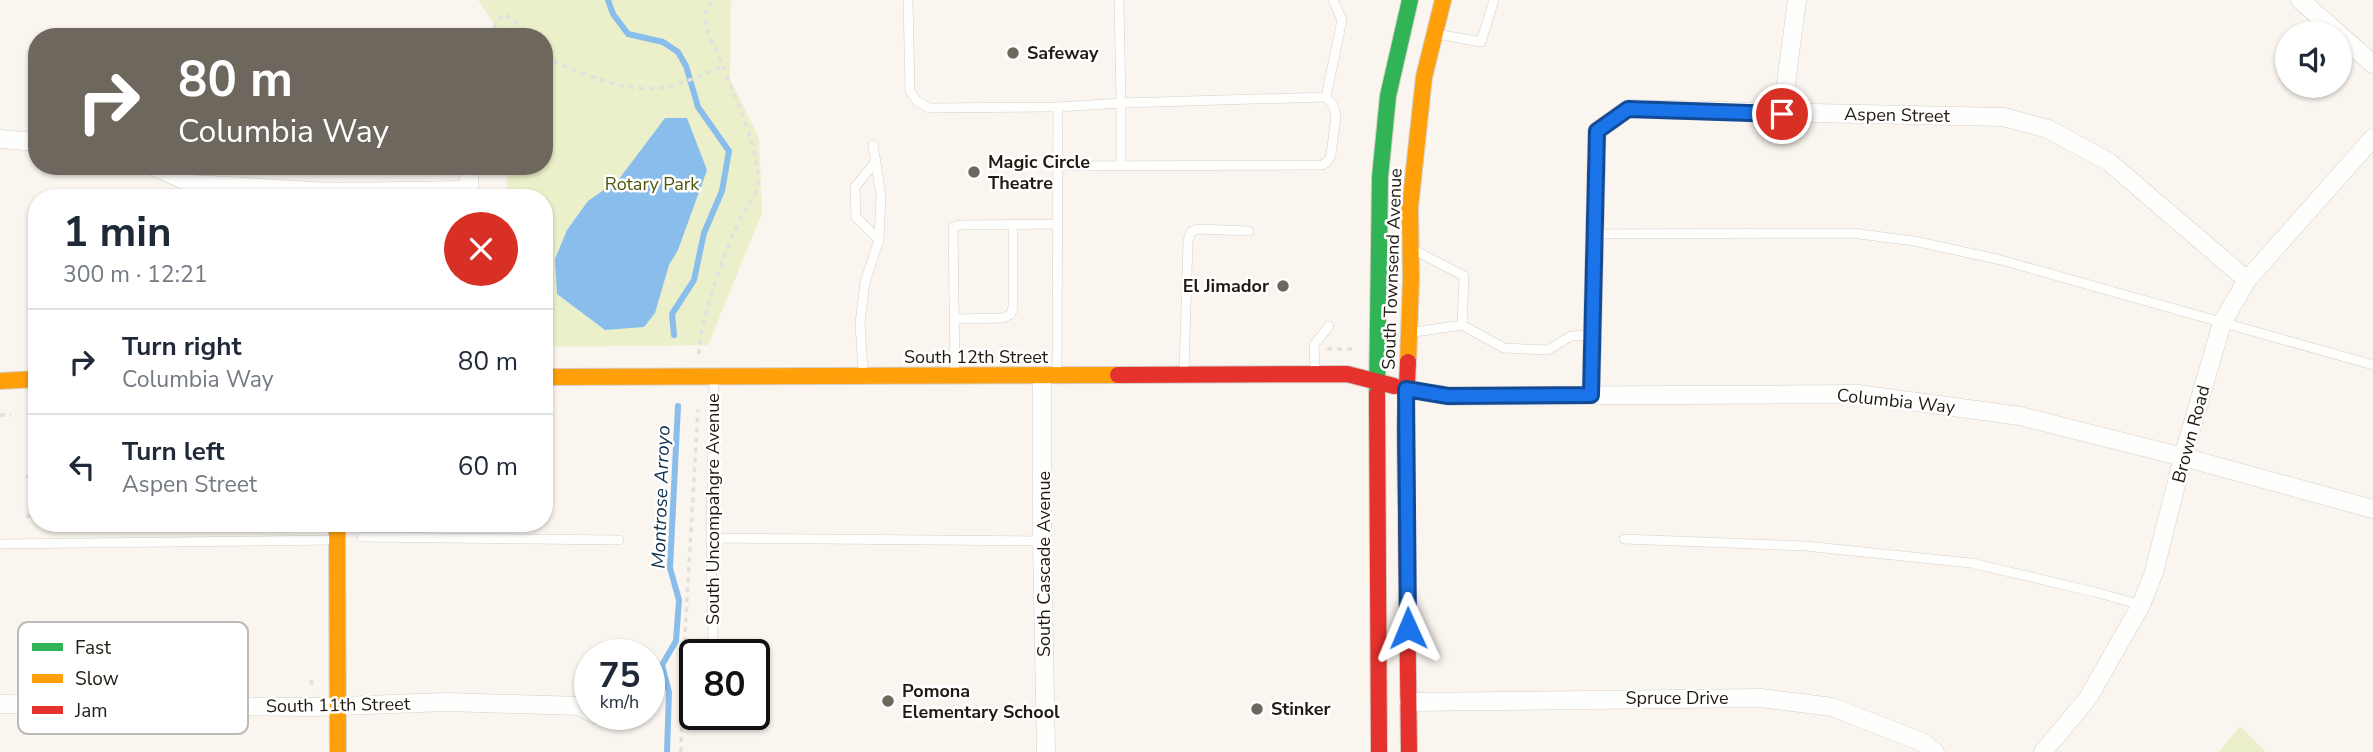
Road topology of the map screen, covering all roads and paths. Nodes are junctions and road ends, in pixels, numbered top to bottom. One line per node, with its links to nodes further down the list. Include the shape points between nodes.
1 (712, 0): 17 (path, via 705,14 706,28)
2 (908, 0): 20 (lane, via 910,91 917,102 929,108)
3 (1119, 0): 19 (lane)
4 (1333, 0): 18 (lane, via 1342,20)
5 (1410, 0): 55 (main road, South Townsend Avenue, via 1388,96 1380,177)
6 (1443, 0): 13 (main road, South Townsend Avenue)
7 (1494, 0): 13 (lane, via 1481,42)
8 (1797, 0): 21 (street)
9 (2300, 0): 10 (street)
10 (2324, 21)
11 (494, 28): 12 (path, via 505,14)
12 (522, 28)
13 (1433, 33): 36 (main road, South Townsend Avenue, via 1410,207)
14 (2352, 45): 16 (street)
15 (553, 61): 17 (path, via 645,90 678,85)
16 (2373, 64)
17 (722, 66): 44 (path, via 747,133 758,182 704,318)
18 (1326, 97): 19 (lane); 27 (lane, via 1336,117 1331,155 1322,165)
19 (1121, 103): 20 (lane); 27 (lane)
20 (1058, 107): 28 (lane)
21 (1782, 114): 34 (street, Aspen Street, via 1628,109 1597,131); 37 (street, Aspen Street, via 2004,117 2048,129 2109,162)
22 (2373, 138): 37 (street, Brown Road)
23 (0, 139): 24 (street)
24 (28, 141)
25 (873, 145): 26 (lane)
26 (876, 162): 35 (lane, via 881,196); 35 (lane, via 855,187 856,217)
27 (1121, 165): 28 (lane)
28 (1058, 166): 31 (lane)
29 (173, 175): 30 (street, via 193,184)
30 (256, 189)
31 (1058, 224): 32 (lane); 47 (lane)
32 (1013, 226): 38 (lane, via 1011,314); 38 (lane, via 953,228)
33 (1249, 231): 48 (lane, via 1191,232)
34 (1595, 234): 39 (lane, via 1852,233 1914,241 2001,260); 43 (street, Aspen Street)
35 (879, 240): 51 (lane, via 860,323)
36 (1411, 248): 40 (lane, via 1464,276); 42 (main road, South Townsend Avenue)
37 (2247, 280): 39 (street, Brown Road)
38 (955, 319): 52 (lane)
39 (2222, 323): 45 (lane); 61 (street, Brown Road)
40 (1462, 325): 42 (lane); 43 (lane, via 1504,348 1548,350 1571,336)
41 (1329, 326): 46 (lane, via 1314,345)
42 (1410, 332): 56 (main road, South Townsend Avenue)
43 (1594, 335): 57 (street, Aspen Street)
44 (699, 360)
45 (2373, 365)
46 (1315, 375): 48 (main road, South 12th Street); 55 (main road, South 12th Street, via 1356,375)
47 (1050, 376): 48 (main road, South 12th Street); 52 (main road, South 12th Street); 69 (street, South Cascade Avenue)
48 (1184, 376)
49 (553, 377): 50 (main road, South 12th Street)
50 (714, 377): 51 (main road, South 12th Street); 65 (lane, South Uncompahgre Avenue)
51 (864, 377): 52 (main road, South 12th Street)
52 (955, 377)
53 (28, 379): 54 (main road)
54 (0, 381)
55 (1377, 382): 56 (main road, South 12th Street); 82 (main road, South Townsend Avenue)
56 (1406, 389): 57 (street, Columbia Way, via 1448,396); 73 (main road, South Townsend Avenue)
57 (1591, 395): 61 (street, Columbia Way, via 1858,394 2020,416)
58 (697, 414): 80 (path)
59 (0, 415): 60 (path)
60 (11, 415)
61 (2183, 457): 62 (street, Columbia Way); 71 (street, Brown Road)
62 (2373, 509)
63 (337, 532): 67 (main road)
64 (362, 537): 68 (lane)
65 (710, 538): 69 (lane); 72 (lane, South Uncompahgre Avenue)
66 (1624, 539): 71 (lane, via 1805,546 1971,563)
67 (337, 540): 70 (lane); 77 (main road)
68 (619, 540)
69 (1042, 541): 81 (street, South Cascade Avenue)
70 (0, 544)
71 (2141, 605): 85 (street, Brown Road, via 2088,698)
72 (713, 639)
73 (1408, 702): 83 (main road, South Townsend Avenue); 84 (street, Spruce Drive, via 1761,698 1832,707 1922,742)
74 (0, 704): 75 (street, South 11th Street)
75 (18, 704)
76 (248, 705): 77 (street, South 11th Street)
77 (338, 706): 78 (street, South 11th Street, via 446,702); 79 (main road)
78 (574, 706)
79 (338, 752)
80 (681, 752)
81 (1046, 752)
82 (1379, 752)
83 (1409, 752)
84 (1935, 752)
85 (2043, 752)

